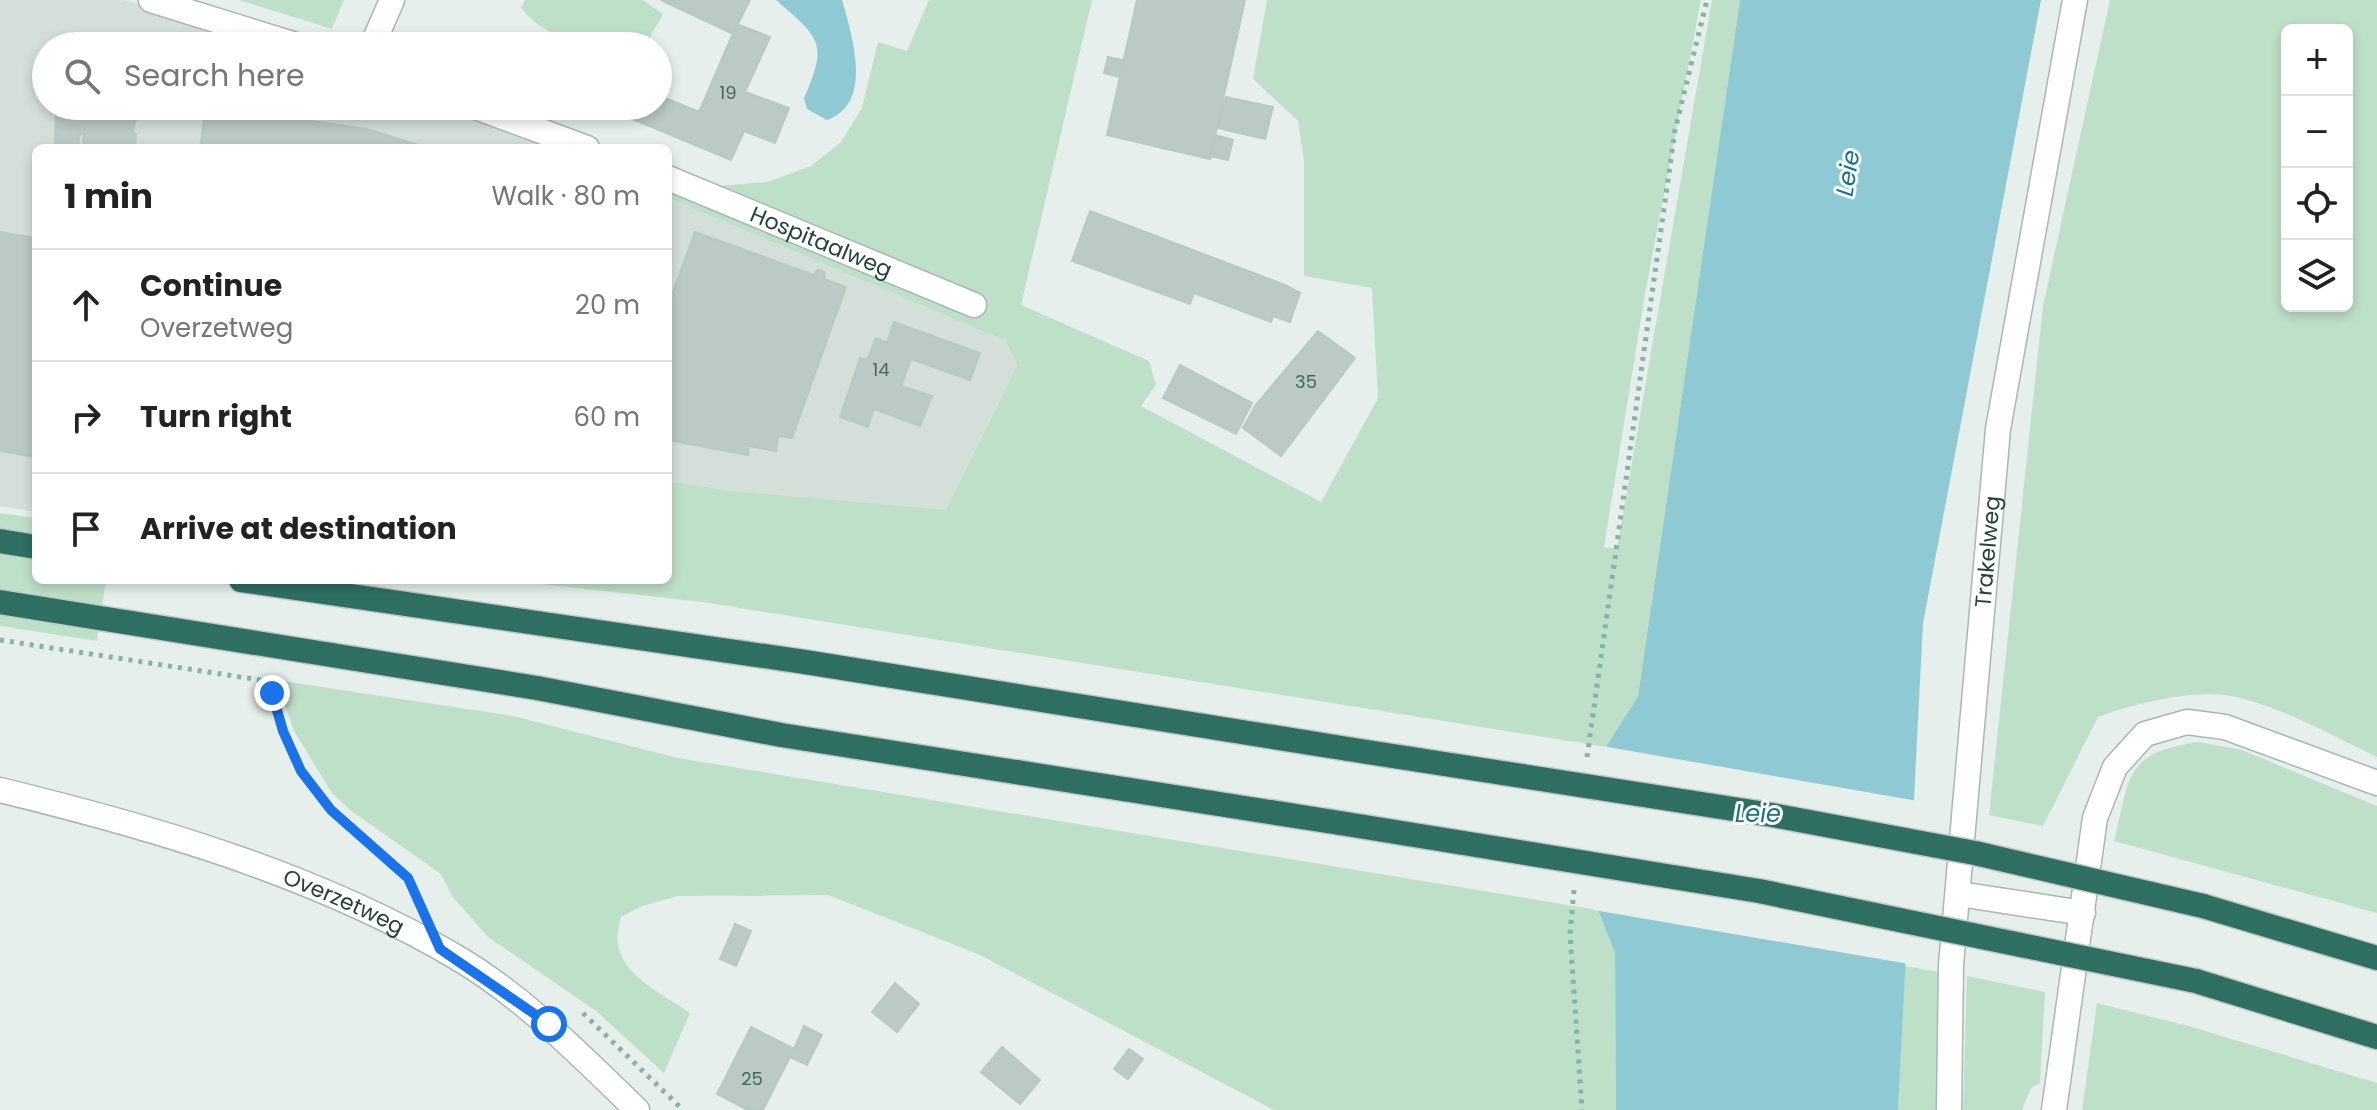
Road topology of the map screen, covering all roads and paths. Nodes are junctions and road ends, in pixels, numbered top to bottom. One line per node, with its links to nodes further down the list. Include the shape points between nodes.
1 (151, 0): 5 (street)
2 (392, 0): 6 (street)
3 (1707, 0): 16 (path, via 1675,130)
4 (2075, 0): 20 (street, Trakelweg, via 1998,429)
5 (254, 32)
6 (378, 32)
7 (511, 120): 8 (street)
8 (576, 144)
9 (672, 180): 10 (street, Hospitaalweg)
10 (974, 305)
11 (0, 541): 12 (highway)
12 (32, 546)
13 (265, 584): 23 (highway, bridge, via 805,662 1787,818 1975,853 2203,906)
14 (0, 602): 24 (highway, bridge, via 537,688 781,735 1759,891 2196,981)
15 (0, 640): 21 (path, via 260,680 272,693 301,771 331,810 408,878)
16 (1587, 766)
17 (2377, 783): 22 (street, via 2225,727 2187,722 2145,734 2115,767 2095,818)
18 (0, 790): 25 (street, Overzetweg, via 111,817 345,901 469,966 549,1024)
19 (1574, 888): 26 (path, via 1570,934)
20 (1959, 894): 22 (street); 27 (street, Trakelweg, via 1951,965)
21 (420, 905)
22 (2083, 913): 28 (street)
23 (2377, 958)
24 (2377, 1037)
25 (637, 1110)
26 (1582, 1110)
27 (1949, 1110)
28 (2054, 1110)

